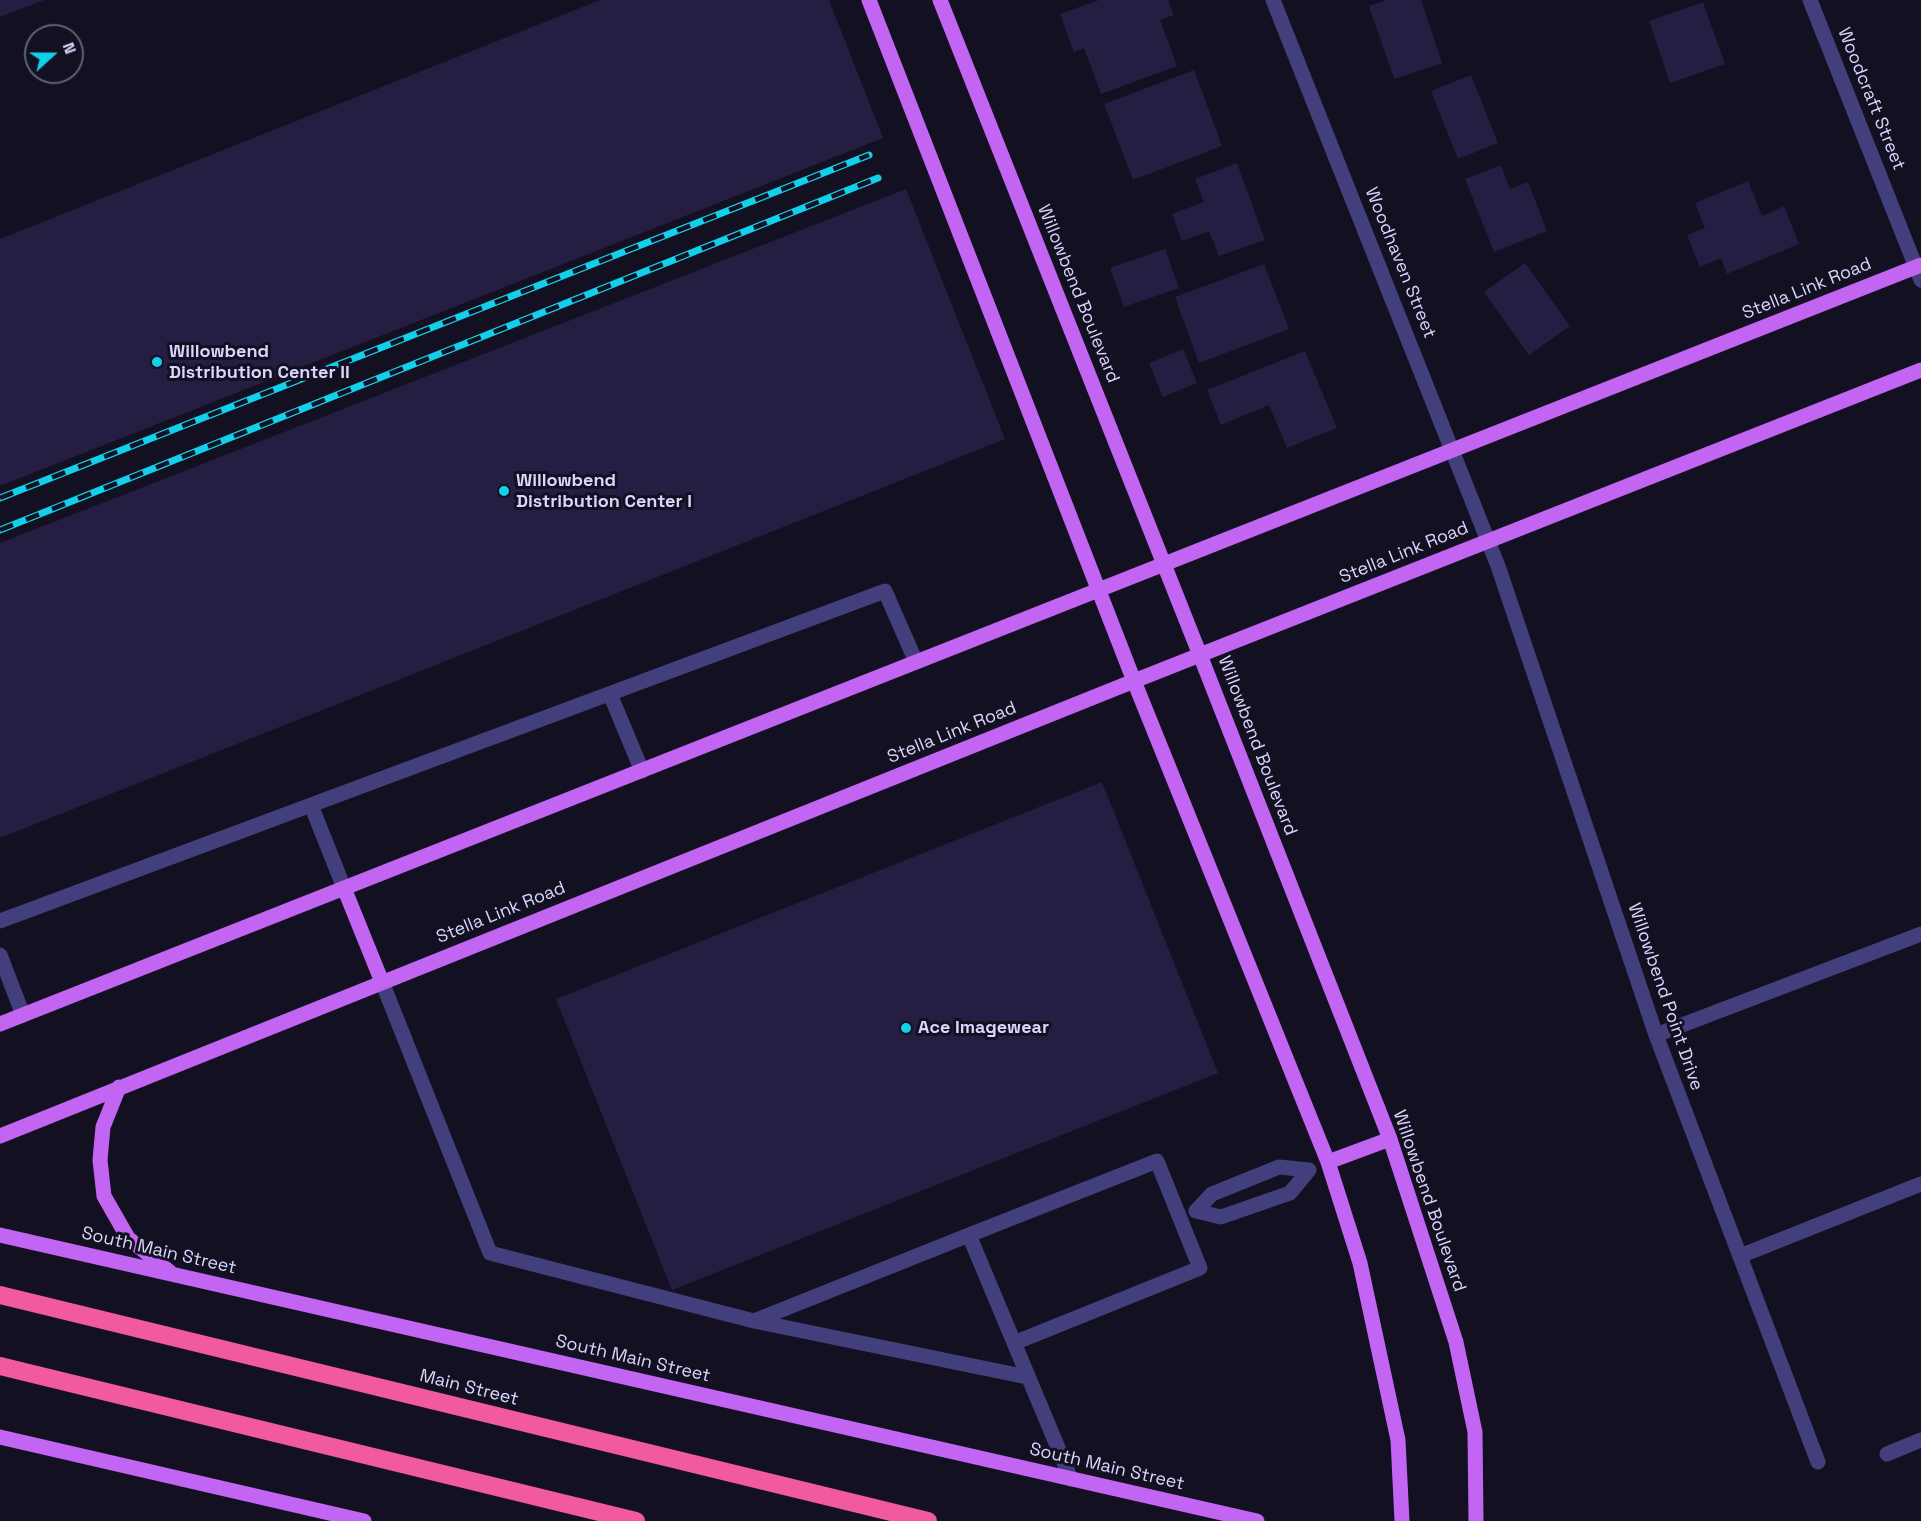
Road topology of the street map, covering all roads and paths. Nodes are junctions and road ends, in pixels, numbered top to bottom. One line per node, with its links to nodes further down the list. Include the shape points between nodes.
1 (869, 0): 10 (main road)
2 (940, 0): 9 (main road, Willowbend Boulevard)
3 (1274, 0): 7 (street, Woodhaven Street)
4 (1810, 0): 5 (street, Woodcraft Street)
5 (1919, 271): 7 (main road, Stella Link Road)
6 (1921, 370): 8 (main road, Stella Link Road)
7 (1453, 450): 8 (street, Woodhaven Street); 9 (main road, Stella Link Road)
8 (1489, 541): 11 (main road, Stella Link Road); 24 (street, Willowbend Point Drive)
9 (1164, 564): 10 (main road, Stella Link Road); 11 (main road, Willowbend Boulevard)
10 (1098, 590): 12 (main road, Stella Link Road); 13 (main road)
11 (1200, 655): 13 (main road, Stella Link Road); 27 (main road, Willowbend Boulevard)
12 (916, 662): 14 (street, via 885,591); 15 (main road, Stella Link Road)
13 (1134, 681): 21 (main road, Stella Link Road); 28 (main road)
14 (610, 694): 15 (street); 16 (street)
15 (642, 771): 17 (main road, Stella Link Road)
16 (311, 805): 17 (street); 18 (street)
17 (344, 888): 21 (main road); 22 (main road, Stella Link Road)
18 (0, 921)
19 (1921, 934): 24 (street)
20 (0, 955): 22 (street)
21 (382, 982): 25 (main road, Stella Link Road); 38 (street, via 490,1253)
22 (22, 1015): 23 (main road, Stella Link Road)
23 (0, 1024)
24 (1656, 1035): 35 (street, Willowbend Point Drive)
25 (120, 1087): 26 (main road, Stella Link Road); 36 (main road, via 103,1127 100,1160 104,1196 128,1238)
26 (0, 1136)
27 (1390, 1140): 28 (main road); 53 (main road, Willowbend Boulevard, via 1456,1342 1475,1432)
28 (1328, 1162): 29 (street); 52 (main road, via 1360,1263 1396,1429)
29 (1309, 1170): 31 (street, via 1279,1167 1212,1194); 31 (street, via 1290,1193 1221,1217)
30 (1921, 1184): 35 (street)
31 (1196, 1211): 32 (street)
32 (1180, 1218): 34 (street, via 1157,1161); 39 (street, via 1200,1268)
33 (0, 1235): 36 (main road, South Main Street)
34 (969, 1235): 38 (street); 39 (street)
35 (1740, 1256): 45 (street, Willowbend Point Drive)
36 (172, 1274): 46 (main road, South Main Street)
37 (0, 1295): 50 (highway, Main Street)
38 (754, 1321): 41 (street)
39 (1014, 1343): 41 (street)
40 (0, 1366): 49 (highway)
41 (1027, 1377): 46 (street)
42 (0, 1437): 48 (main road)
43 (1921, 1440): 44 (street)
44 (1887, 1454)
45 (1818, 1462)
46 (1071, 1479): 47 (main road, South Main Street)
47 (1241, 1519): 51 (main road, South Main Street)
48 (364, 1521)
49 (636, 1521)
50 (928, 1521)
51 (1257, 1521)
52 (1402, 1521)
53 (1476, 1521)

